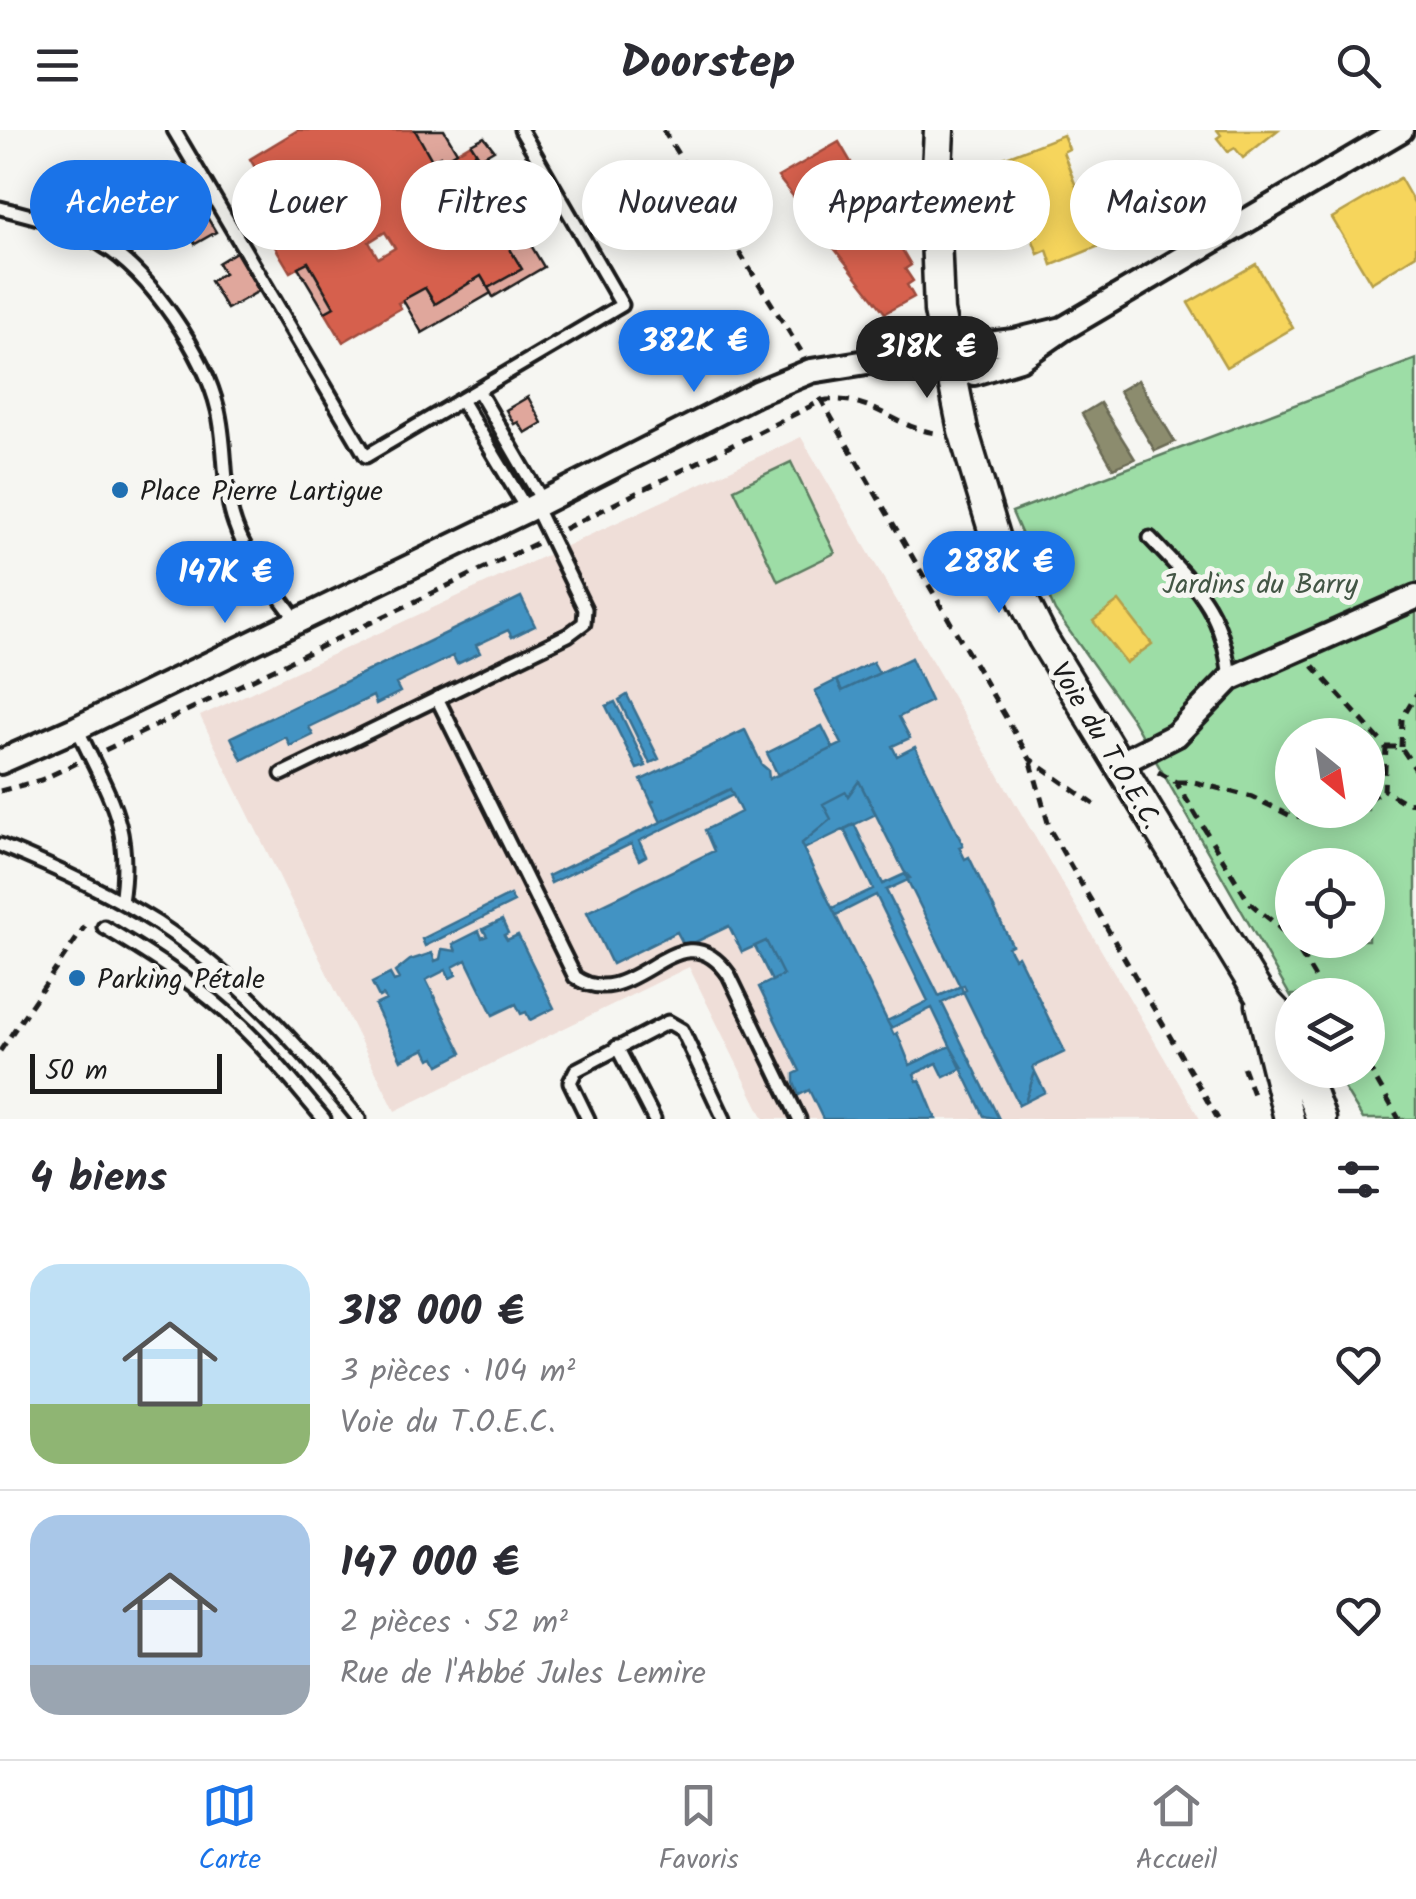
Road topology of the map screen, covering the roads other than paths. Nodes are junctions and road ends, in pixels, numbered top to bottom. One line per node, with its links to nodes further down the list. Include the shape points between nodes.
1 (174, 130): 8 (lane, via 366,456)
2 (520, 130): 7 (lane, via 622,305)
3 (939, 130): 6 (street, Voie du T.O.E.C., via 935,210)
4 (1401, 130): 6 (street, via 1020,359 974,373)
5 (0, 208): 12 (lane, via 101,244 138,272 194,352 217,405 235,524)
6 (946, 359): 9 (street, via 812,371); 17 (street, Voie du T.O.E.C., via 1001,556 1042,639)
7 (478, 390): 8 (lane); 9 (lane)
8 (461, 400): 9 (lane)
9 (535, 506): 12 (street); 14 (lane, via 585,609 584,623)
10 (1150, 538): 13 (lane, via 1219,621)
11 (1415, 599): 13 (street)
12 (297, 621): 15 (street)
13 (1230, 679): 17 (street, via 1176,735)
14 (437, 698): 18 (lane); 31 (lane, via 576,978 613,986 684,951 704,950 729,976)
15 (76, 728): 16 (street); 20 (lane, via 115,806 125,843)
16 (0, 762)
17 (1119, 764): 22 (street, Voie du T.O.E.C.)
18 (282, 774)
19 (0, 845): 20 (lane)
20 (121, 902): 27 (lane, via 226,976 296,1042)
21 (104, 927): 26 (lane, via 212,1000)
22 (1259, 994): 23 (street, Voie du T.O.E.C.); 32 (street, Voie du T.O.E.C.)
23 (1275, 1011)
24 (617, 1048): 28 (lane, via 576,1070 570,1082); 29 (lane); 30 (lane, via 668,1022 682,1030)
25 (1310, 1088): 33 (street)
26 (324, 1119)
27 (359, 1119)
28 (588, 1119)
29 (654, 1119)
30 (724, 1119)
31 (799, 1119)
32 (1289, 1119)
33 (1322, 1119)

